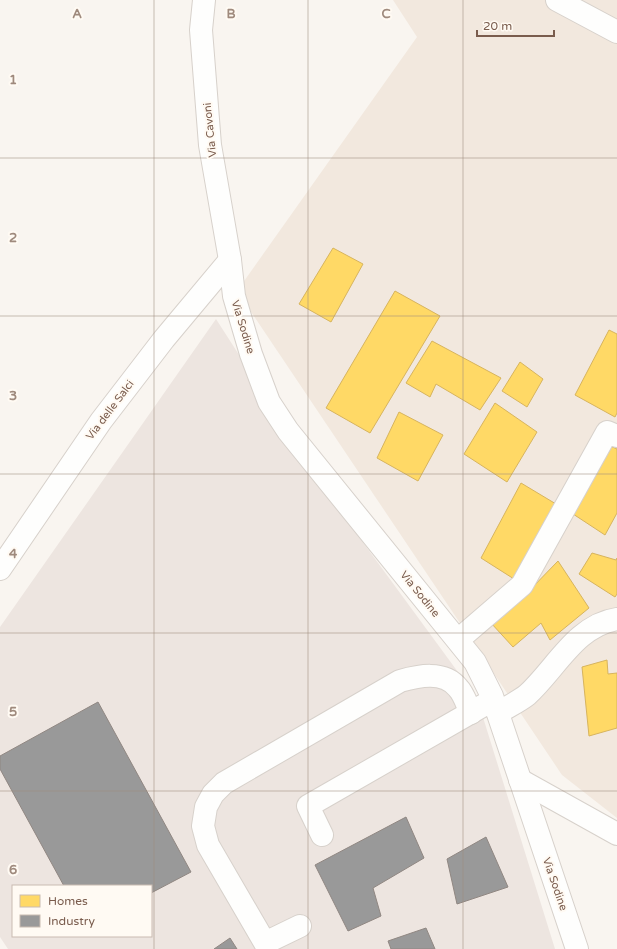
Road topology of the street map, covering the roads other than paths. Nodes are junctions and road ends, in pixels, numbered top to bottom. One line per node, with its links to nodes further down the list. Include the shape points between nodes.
1 (204, 0): 4 (street, Via Cavoni, via 201,30 210,145)
2 (557, 0): 3 (street)
3 (617, 32)
4 (230, 260): 6 (street, Via delle Salci, via 164,339 101,421); 8 (street, Via Sodine, via 234,296 251,354 270,402 288,431)
5 (617, 436): 8 (street, via 607,432 522,585)
6 (0, 569)
7 (617, 620): 9 (street, via 610,620 585,633 526,695)
8 (458, 640): 9 (street, Via Sodine, via 475,662)
9 (496, 706): 10 (street); 11 (street, Via Sodine)
10 (471, 713): 13 (street, via 308,806); 14 (street, via 458,688 447,679 431,675 400,681 224,783 213,794 206,807 203,826 208,845 265,943)
11 (520, 780): 12 (street); 15 (street, Via Sodine)
12 (617, 834)
13 (322, 835)
14 (300, 926)
15 (578, 949)

